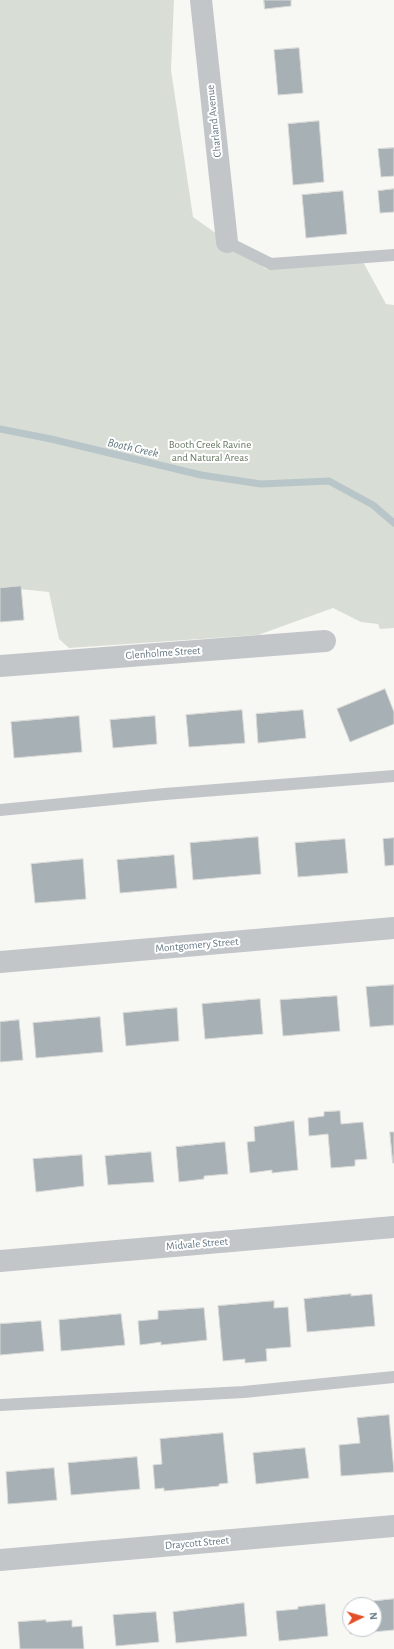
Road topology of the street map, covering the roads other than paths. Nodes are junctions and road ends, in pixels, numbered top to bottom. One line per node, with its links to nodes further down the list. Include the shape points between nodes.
1 (201, 0): 2 (street, Charland Avenue)
2 (227, 242): 3 (lane, via 271,264)
3 (394, 255)
4 (325, 641): 5 (street, Glenholme Street)
5 (0, 666)
6 (394, 776): 7 (lane, via 173,793)
7 (0, 810)
8 (394, 928): 9 (street, Montgomery Street)
9 (0, 962)
10 (394, 1227): 11 (street, Midvale Street)
11 (0, 1261)
12 (394, 1377): 13 (lane, via 244,1392)
13 (0, 1406)
14 (394, 1526): 15 (street, Draycott Street)
15 (0, 1560)

